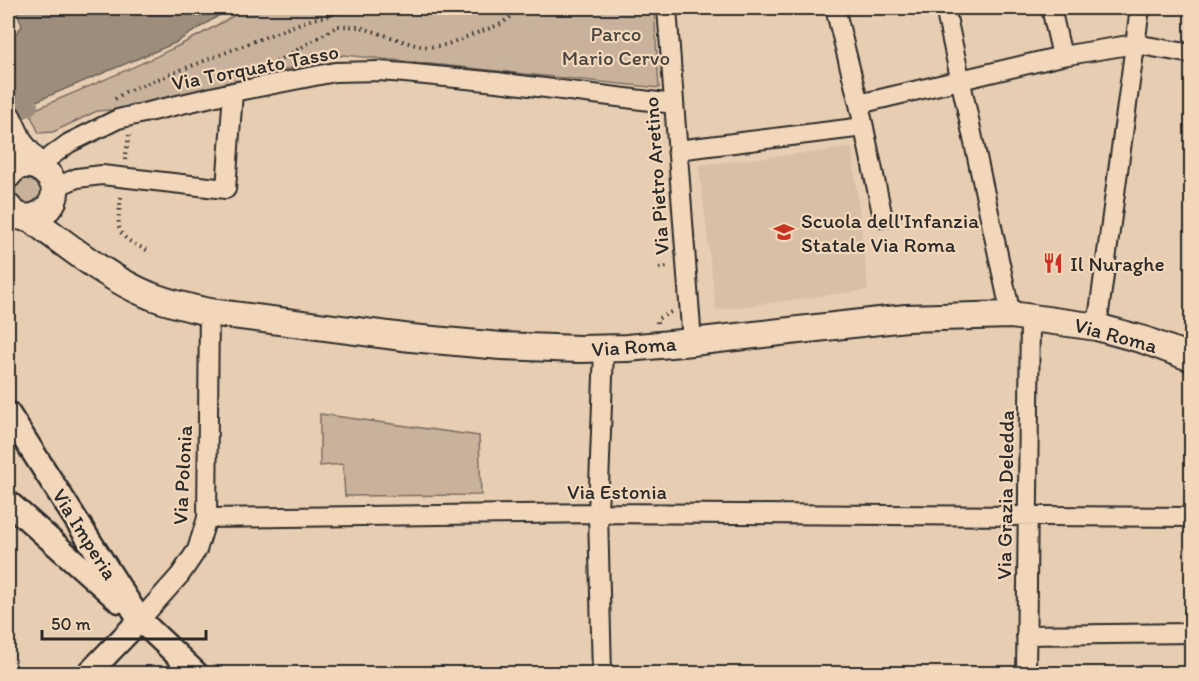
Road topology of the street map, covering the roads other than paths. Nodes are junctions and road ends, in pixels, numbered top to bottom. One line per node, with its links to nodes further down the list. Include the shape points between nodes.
1 (667, 8): 11 (street, Via Pietro Aretino)
2 (835, 8): 12 (street)
3 (945, 8): 9 (street, Via Grazia Deledda)
4 (1052, 8): 8 (street)
5 (1140, 8): 6 (street)
6 (1135, 44): 7 (street); 8 (street); 24 (street)
7 (1191, 54)
8 (1062, 56): 9 (street)
9 (961, 79): 12 (street); 23 (street, Via Grazia Deledda)
10 (233, 92): 11 (street, Via Torquato Tasso, via 335,72 380,71); 16 (street, Via Torquato Tasso, via 118,119 69,143); 18 (street, via 226,189 102,175 77,178 63,184)
11 (674, 104): 15 (street, Via Pietro Aretino)
12 (859, 104): 14 (street)
13 (8, 120): 16 (main road, via 20,144)
14 (864, 127): 15 (street); 20 (street)
15 (677, 150): 25 (street, Via Pietro Aretino)
16 (38, 166): 17 (main road, via 18,166); 18 (main road, via 50,175)
17 (8, 175)
18 (55, 194): 19 (main road, via 43,213); 21 (main road)
19 (17, 217): 21 (main road, Via Roma)
20 (883, 218)
21 (83, 258): 22 (main road, Via Roma, via 150,295)
22 (210, 312): 26 (main road, Via Roma, via 411,338); 32 (street, Via Polonia)
23 (1021, 316): 24 (main road, Via Roma); 25 (main road, Via Roma, via 906,318); 31 (street, Via Grazia Deledda)
24 (1097, 327): 27 (main road, Via Roma)
25 (692, 342): 26 (main road, Via Roma)
26 (604, 349): 30 (street)
27 (1191, 358)
28 (8, 413): 34 (street, Via Imperia)
29 (8, 502): 35 (street)
30 (598, 513): 31 (street, Via Estonia); 32 (street, Via Estonia); 41 (street)
31 (1026, 517): 33 (street, Via Estonia); 38 (street, Via Grazia Deledda)
32 (207, 518): 36 (street, Via Polonia, via 197,550)
33 (1191, 518)
34 (86, 536): 35 (street); 36 (street, Via Imperia)
35 (67, 555): 36 (street)
36 (140, 620): 39 (street); 40 (street, Via Imperia)
37 (1191, 633): 38 (street)
38 (1026, 635): 42 (street, Via Grazia Deledda)
39 (88, 674)
40 (197, 674)
41 (602, 674)
42 (1026, 674)

